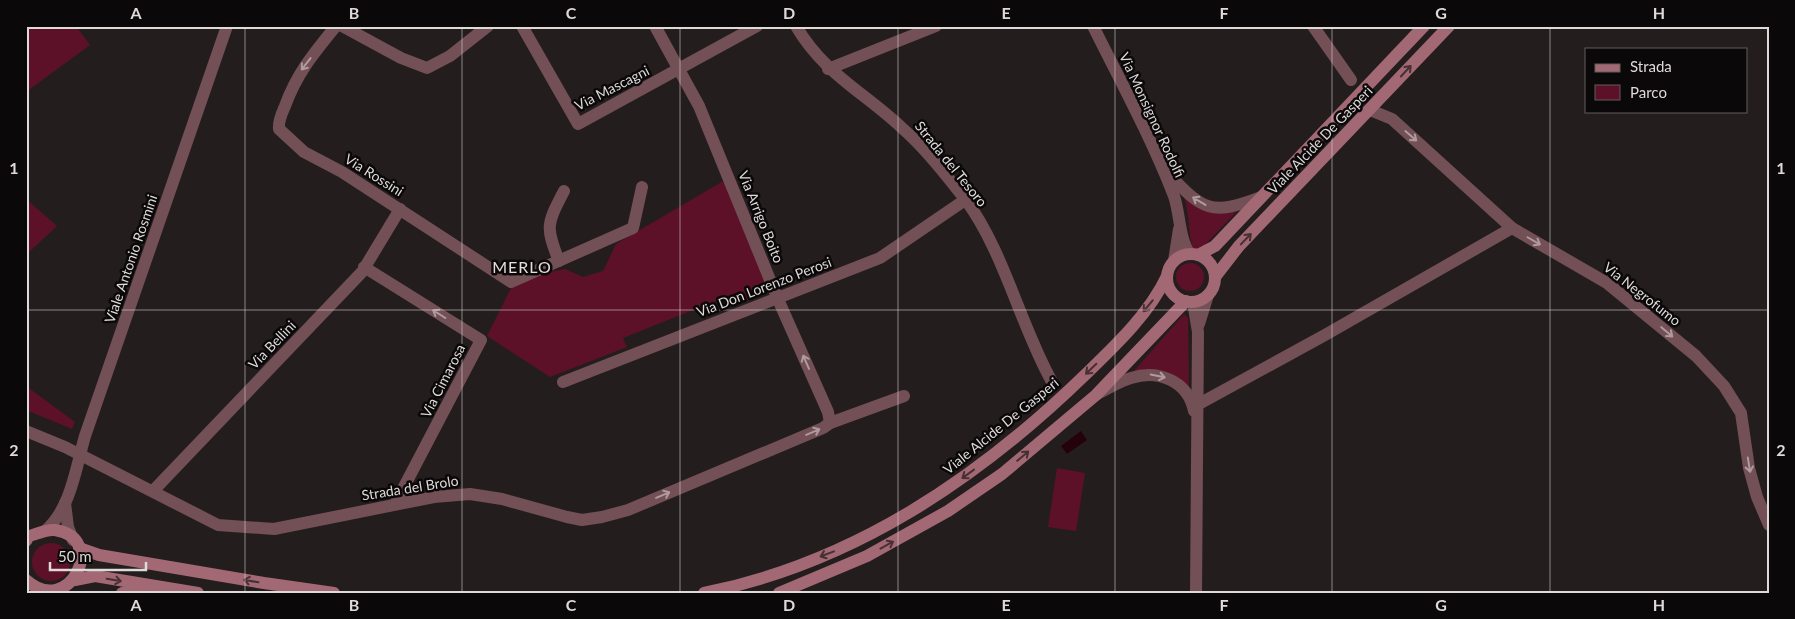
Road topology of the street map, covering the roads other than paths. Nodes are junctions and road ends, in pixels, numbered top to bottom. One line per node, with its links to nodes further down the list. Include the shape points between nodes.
1 (227, 26): 44 (street, Viale Antonio Rosmini)
2 (336, 26): 23 (street, Via Rossini, one-way to 23, via 302,68 291,88 279,129 304,152)
3 (342, 26): 4 (street, via 401,58 427,68 450,56)
4 (488, 26)
5 (522, 26): 15 (street, Via Mascagni, via 578,124)
6 (656, 26): 15 (street, Via Arrigo Boito)
7 (757, 26): 15 (street, Via Mascagni)
8 (796, 26): 14 (street, Strada del Tesoro)
9 (936, 26): 14 (street)
10 (1092, 26): 18 (street, Via Monsignor Rodolfi)
11 (1313, 26): 16 (street)
12 (1424, 26): 21 (main road, Viale Alcide De Gasperi)
13 (1449, 26): 17 (main road, Viale Alcide De Gasperi, one-way to 13)
14 (828, 69): 22 (street, Strada del Tesoro, via 903,128)
15 (680, 70): 33 (street, Via Arrigo Boito, via 699,106)
16 (1351, 80)
17 (1370, 110): 25 (street, Via Negrofumo, one-way to 25, via 1392,119); 31 (main road, Viale Alcide De Gasperi, one-way to 17)
18 (1161, 164): 21 (street, one-way to 18, via 1233,208 1216,209 1199,202 1183,189); 24 (street, Via Monsignor Rodolfi)
19 (642, 187): 27 (street, Via Rossini, via 633,228)
20 (564, 191): 27 (street, via 549,220 549,236)
21 (1262, 197): 26 (main road, Viale Alcide De Gasperi, via 1215,246)
22 (966, 200): 33 (street, Via Don Lorenzo Perosi, via 880,258); 36 (street, Strada del Tesoro, via 985,232)
23 (400, 209): 27 (street, Via Rossini, via 511,282); 29 (street, Via Bellini)
24 (1180, 219): 26 (street, Via Monsignor Rodolfi, via 1184,239); 28 (street, Via Monsignor Rodolfi)
25 (1512, 228): 40 (street); 48 (street, Via Negrofumo, one-way to 48, via 1607,283 1696,356 1724,386 1740,413 1749,468)
26 (1194, 255): 28 (main road, Viale Alcide De Gasperi); 31 (main road, via 1210,263)
27 (559, 261)
28 (1174, 261): 30 (main road, Viale Alcide De Gasperi)
29 (364, 268): 45 (street, Via Bellini); 47 (street, Via Cimarosa, one-way to 29, via 481,340)
30 (1167, 276): 34 (main road, via 1170,289 1180,299); 59 (main road, Viale Alcide De Gasperi, one-way to 59, via 1151,304 1108,353 1060,400 993,456 942,493 857,542 779,572)
31 (1214, 276): 32 (main road, Viale Alcide De Gasperi)
32 (1208, 295): 34 (main road); 35 (street)
33 (777, 296): 37 (street, Via Don Lorenzo Perosi); 42 (street, Via Arrigo Boito, one-way to 33)
34 (1190, 302): 35 (street); 38 (main road)
35 (1198, 332): 40 (street)
36 (1051, 380)
37 (563, 382)
38 (1096, 395): 41 (street, one-way to 41, via 1129,378 1155,374 1183,388 1193,404); 60 (main road, one-way to 38, via 867,556 948,511 1002,474)
39 (904, 396): 42 (street, Strada del Brolo)
40 (1197, 405): 41 (street)
41 (1196, 421): 61 (street)
42 (830, 423): 47 (street, Strada del Brolo, one-way to 42, via 470,494 582,520 618,513)
43 (26, 431): 44 (street, Strada del Brolo)
44 (80, 454): 45 (street, Strada del Brolo); 46 (street, Viale Antonio Rosmini)
45 (153, 491): 47 (street, Strada del Brolo, via 218,525 247,528 274,529)
46 (65, 503): 49 (street, Viale Antonio Rosmini, via 58,517); 51 (street, Viale Antonio Rosmini, via 68,527)
47 (395, 504)
48 (1769, 525)
49 (45, 530): 50 (main road); 51 (main road, via 60,532)
50 (27, 537)
51 (76, 544): 52 (main road, via 82,566); 58 (main road, one-way to 51, via 118,558)
52 (75, 580): 53 (main road, one-way to 53, via 95,576); 55 (main road)
53 (152, 586): 56 (main road); 57 (main road)
54 (33, 587): 55 (main road, via 48,592)
55 (64, 591)
56 (122, 593)
57 (198, 593)
58 (334, 593)
59 (704, 593)
60 (779, 593)
61 (1196, 593)

